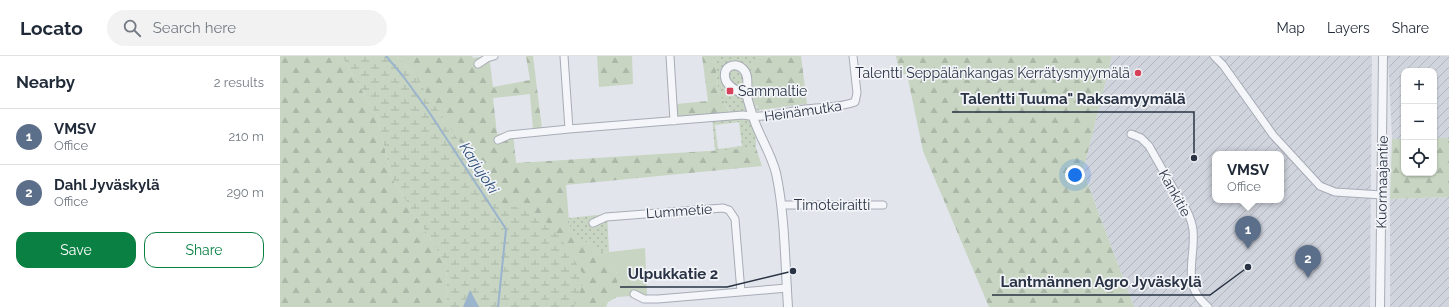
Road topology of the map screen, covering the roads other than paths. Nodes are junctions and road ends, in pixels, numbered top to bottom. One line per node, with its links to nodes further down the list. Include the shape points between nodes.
1 (494, 56): 7 (street)
2 (564, 56): 11 (street)
3 (670, 56): 10 (street)
4 (853, 56): 9 (street, Heinämutka, via 857,93 855,102)
5 (1214, 56): 14 (street, via 1273,135 1320,186 1335,192)
6 (1383, 56): 14 (street, Kuormaajantie)
7 (478, 64)
8 (747, 96): 9 (street)
9 (753, 117): 10 (street, via 743,115); 15 (street, via 776,173)
10 (674, 121): 11 (street)
11 (569, 129): 13 (street, via 509,135)
12 (1131, 134): 22 (street, Kankitie, via 1142,138 1149,146 1189,215 1193,230 1191,281 1195,292)
13 (498, 140)
14 (1382, 195): 23 (street, Kuormaajantie)
15 (781, 205): 16 (street, Timoteiraitti); 18 (street)
16 (883, 205)
17 (593, 223): 19 (street, Lummetie, via 606,217 722,208 729,210 736,220)
18 (786, 288): 19 (street); 21 (street)
19 (741, 292): 20 (street, via 644,299)
20 (634, 294)
21 (788, 307)
22 (1208, 307)
23 (1380, 307)

